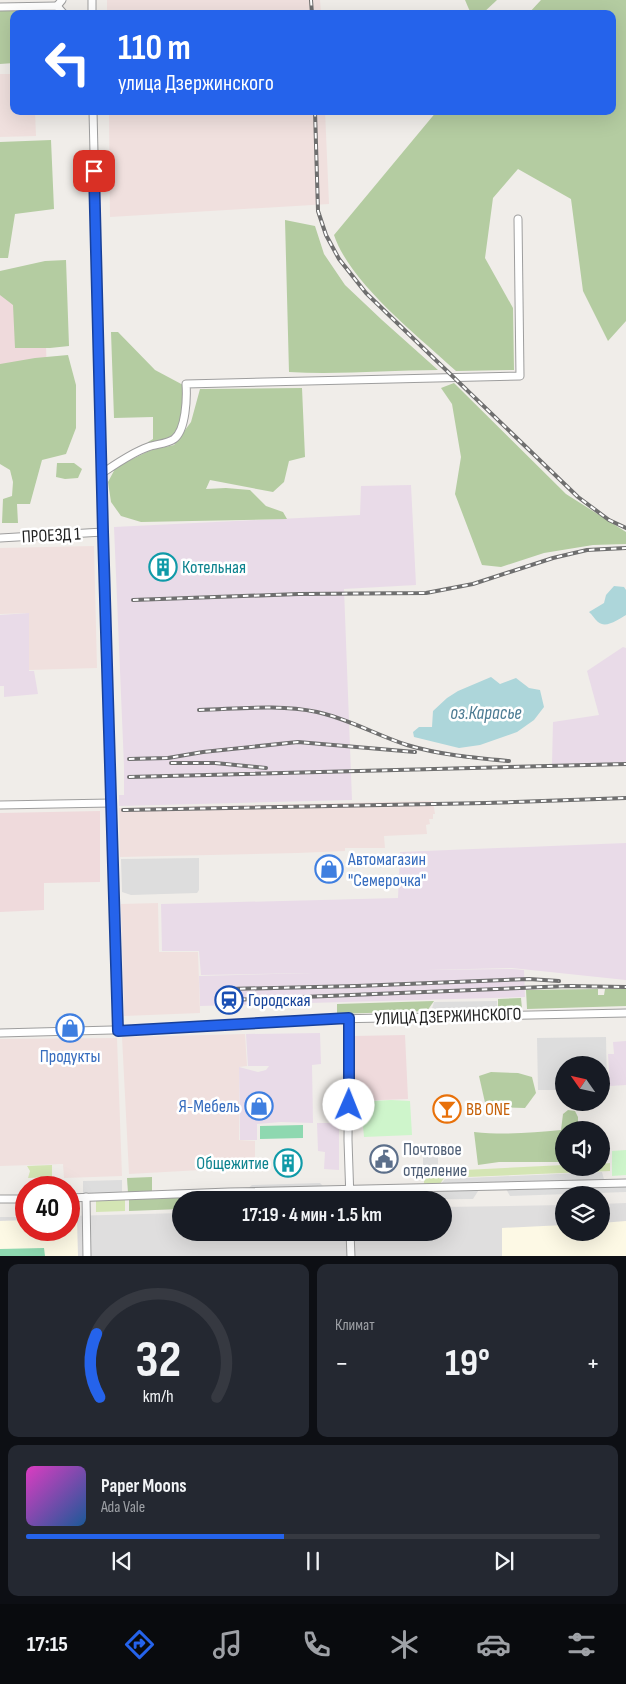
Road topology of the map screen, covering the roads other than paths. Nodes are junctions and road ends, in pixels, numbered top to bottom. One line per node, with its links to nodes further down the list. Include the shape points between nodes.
1 (60, 3): 2 (street)
2 (0, 7)
3 (93, 115): 5 (street)
4 (518, 219): 5 (street, via 520,376 186,384 181,432 173,440 148,446)
5 (101, 474): 6 (street)
6 (103, 532): 7 (street, ПРОЕЗД 1); 8 (street)
7 (0, 538)
8 (112, 802): 9 (street); 12 (street)
9 (0, 805)
10 (626, 1013): 11 (street, УЛИЦА ДЗЕРЖИНСКОГО)
11 (349, 1018): 12 (street, УЛИЦА ДЗЕРЖИНСКОГО); 15 (street)
12 (118, 1031): 13 (street, УЛИЦА ДЗЕРЖИНСКОГО)
13 (0, 1034)
14 (626, 1183): 15 (street)
15 (349, 1190): 17 (street)
16 (80, 1197): 17 (street)
17 (86, 1197): 21 (street)
18 (0, 1199): 19 (street)
19 (15, 1199)
20 (350, 1241): 22 (street)
21 (87, 1256)
22 (351, 1256)

